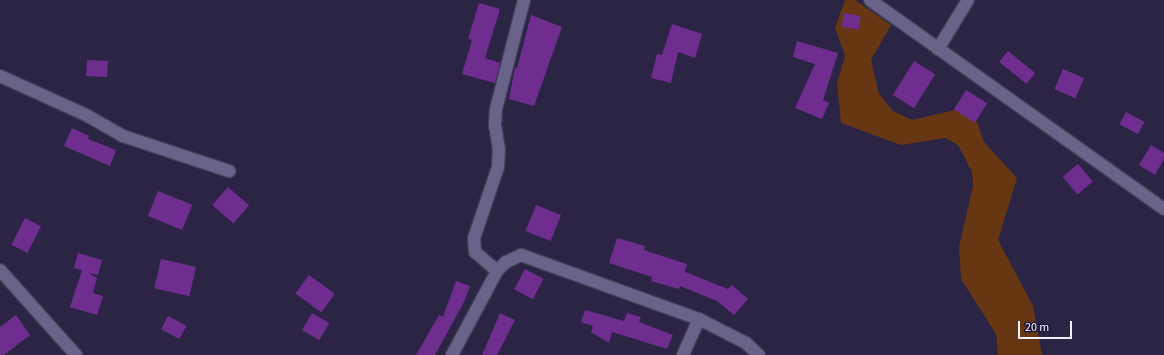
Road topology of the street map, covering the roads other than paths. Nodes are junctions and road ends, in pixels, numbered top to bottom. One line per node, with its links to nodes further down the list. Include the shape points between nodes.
1 (524, 0): 9 (street, via 496,109 498,167 474,238 475,252)
2 (870, 0): 4 (street)
3 (968, 0): 4 (street)
4 (938, 48): 7 (street)
5 (0, 76): 6 (street, via 86,114 123,136)
6 (229, 171)
7 (1164, 209)
8 (0, 270): 11 (street)
9 (497, 271): 10 (street, via 506,262 522,255); 12 (street)
10 (699, 319): 13 (street); 14 (street, via 746,343)
11 (76, 355)
12 (452, 355)
13 (683, 355)
14 (759, 355)

